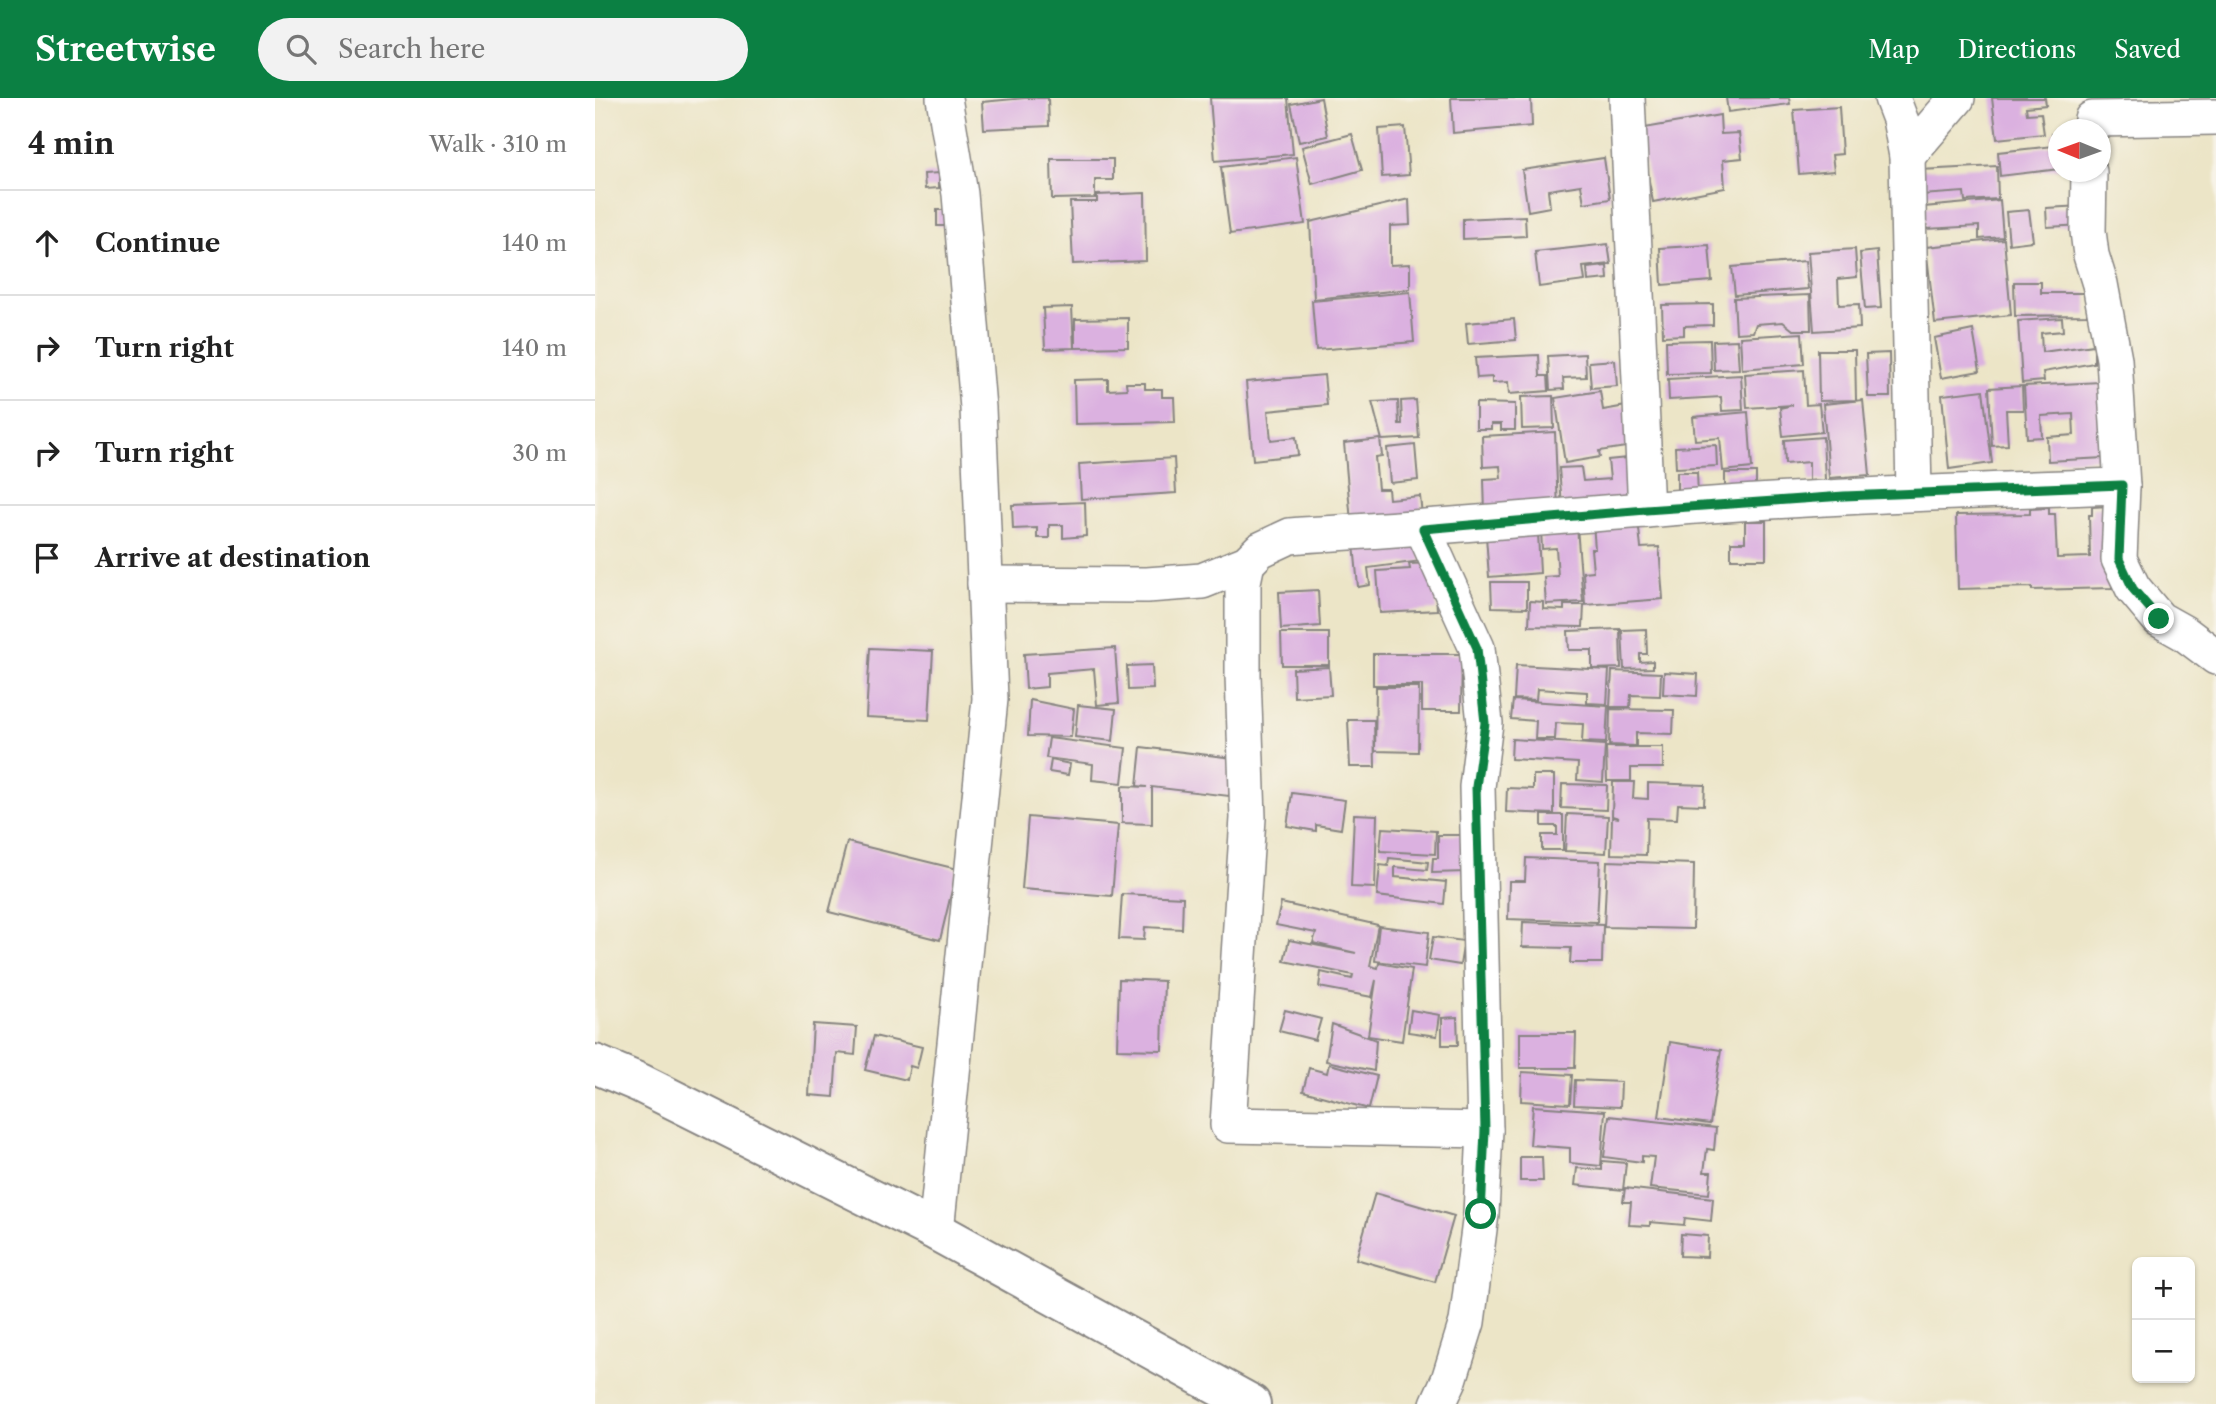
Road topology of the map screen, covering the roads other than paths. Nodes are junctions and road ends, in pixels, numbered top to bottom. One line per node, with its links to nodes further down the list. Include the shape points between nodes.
1 (944, 98): 14 (street, via 960,194 978,408)
2 (1627, 98): 11 (street)
3 (1892, 98): 7 (street)
4 (1957, 98): 7 (street)
5 (2091, 116): 6 (street)
6 (2216, 117)
7 (1907, 156): 10 (street)
8 (2089, 182): 9 (street, via 2089,243 2114,359)
9 (2122, 485): 10 (street); 15 (street, via 2119,559 2133,589 2159,619)
10 (1914, 493): 11 (street)
11 (1646, 510): 12 (street)
12 (1423, 529): 13 (street, via 1290,536 1260,550); 17 (street, via 1477,648 1485,723 1476,787)
13 (1247, 564): 14 (street, via 1202,581); 17 (street, via 1243,675 1248,818 1228,1125)
14 (985, 584): 18 (street, via 990,699)
15 (2216, 657)
16 (595, 1064): 18 (street)
17 (1485, 1130): 20 (street, via 1481,1214 1467,1322)
18 (936, 1231): 19 (street)
19 (1251, 1404)
20 (1438, 1404)

